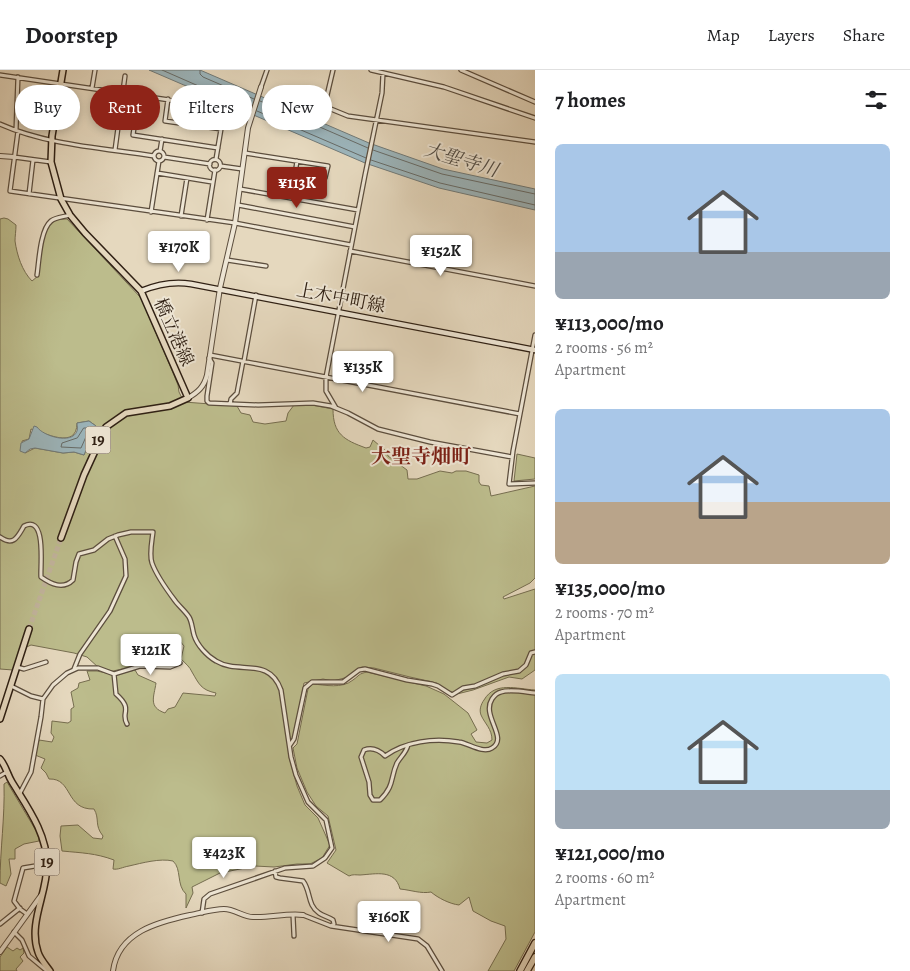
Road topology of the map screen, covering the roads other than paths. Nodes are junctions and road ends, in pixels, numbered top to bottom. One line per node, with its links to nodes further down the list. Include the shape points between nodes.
1 (62, 70): 11 (main road, 橋立港線)
2 (95, 70): 12 (street)
3 (267, 70): 14 (street)
4 (334, 70): 21 (street, via 326,107 348,116)
5 (371, 70): 7 (street)
6 (461, 70): 19 (street)
7 (383, 73): 20 (street, via 444,87); 21 (street)
8 (0, 75): 10 (street)
9 (125, 76): 13 (street)
10 (18, 77): 11 (street); 25 (street)
11 (60, 84): 16 (street); 27 (main road, 橋立港線)
12 (92, 85)
13 (124, 85)
14 (263, 85)
15 (262, 87): 32 (street, via 249,123)
16 (90, 88)
17 (160, 99): 18 (street)
18 (168, 100): 29 (street, via 165,121 221,129)
19 (535, 102)
20 (535, 118)
21 (377, 120): 28 (street); 53 (street)
22 (0, 124): 25 (street)
23 (117, 130): 30 (street)
24 (134, 130): 26 (street, via 133,135)
25 (17, 131): 27 (street); 35 (street)
26 (162, 139): 29 (street); 31 (street)
27 (52, 140): 30 (street); 41 (main road, 橋立港線)
28 (535, 142)
29 (218, 148): 37 (street)
30 (114, 150): 34 (street)
31 (160, 151): 34 (street); 36 (street)
32 (245, 152): 40 (street); 44 (street)
33 (0, 156): 35 (street)
34 (154, 156): 39 (street)
35 (14, 157): 38 (street); 50 (street, via 10,191)
36 (164, 157): 39 (street); 42 (street)
37 (216, 159): 42 (street); 43 (street)
38 (33, 160): 41 (street); 50 (street)
39 (159, 161): 46 (street)
40 (297, 161): 40 (street, via 328,166 326,178 295,174)
41 (51, 162): 51 (main road, 橋立港線)
42 (210, 164): 45 (street)
43 (221, 166): 44 (street); 45 (street)
44 (243, 169): 49 (street)
45 (215, 170): 48 (street)
46 (157, 173): 47 (street); 54 (street)
47 (187, 178): 48 (street); 56 (street)
48 (212, 182): 57 (street)
49 (240, 189): 52 (street); 53 (street)
50 (29, 194): 51 (street)
51 (61, 199): 54 (street); 55 (main road, 橋立港線)
52 (238, 205): 58 (street); 59 (street)
53 (358, 210): 59 (street)
54 (151, 212): 56 (street)
55 (70, 215): 64 (street, via 54,219 48,225); 67 (main road, 橋立港線)
56 (181, 216): 57 (street)
57 (207, 220): 58 (street)
58 (235, 224): 60 (street); 62 (street)
59 (355, 226): 60 (street)
60 (351, 245): 61 (street)
61 (350, 251): 65 (street); 69 (street)
62 (226, 260): 63 (street); 66 (street)
63 (266, 266)
64 (36, 275)
65 (535, 286)
66 (220, 288): 67 (main road, 上木中町線, via 174,282); 68 (main road, 上木中町線); 72 (street)
67 (141, 291): 75 (main road, 橋立港線)
68 (256, 295): 69 (main road, 上木中町線); 73 (street)
69 (338, 312): 71 (main road, 上木中町線); 74 (street)
70 (535, 335): 71 (street)
71 (534, 350): 78 (street)
72 (210, 356): 73 (street); 75 (street, via 204,384); 76 (street, via 207,401)
73 (243, 361): 74 (street); 76 (street, via 237,393)
74 (326, 377): 77 (street, via 326,391); 78 (street)
75 (188, 398): 83 (main road, 19, via 170,406 126,413 106,427)
76 (230, 404): 77 (street, via 313,403)
77 (336, 408): 79 (street, via 378,429)
78 (520, 414): 79 (street)
79 (512, 456): 80 (street, via 509,484)
80 (535, 483)
81 (0, 536): 82 (street, via 13,540 24,526 33,525 39,533 40,577 62,586 73,580 79,554 94,550)
82 (115, 536): 89 (street, via 125,559 126,576 110,611 80,654); 96 (street, via 152,532 152,562 166,588 189,617 194,636 202,649 220,664 260,668 277,680)
83 (61, 538)
84 (30, 629): 88 (main road)
85 (535, 652): 96 (street, via 519,671 463,688 452,695 432,684 365,668 343,682 312,682 305,688 294,739)
86 (46, 662): 88 (street, via 24,669)
87 (180, 663): 90 (street, via 170,667 140,666)
88 (16, 667): 91 (main road)
89 (74, 669): 90 (street, via 98,668); 93 (street, via 57,680)
90 (113, 674): 95 (street, via 116,694 126,708 124,719)
91 (10, 686): 93 (street); 94 (main road)
92 (535, 693): 97 (street, via 507,691 494,696 488,712 498,738 492,749 433,740)
93 (42, 699): 101 (street, via 31,772)
94 (0, 720)
95 (127, 724)
96 (289, 745): 103 (street, via 305,796 326,820 332,848 313,866 291,866)
97 (408, 745): 97 (street, via 385,756 375,750 362,752 370,795 374,800 380,800 388,790)
98 (0, 759): 99 (main road, 19)
99 (8, 774): 100 (street); 101 (main road, 19)
100 (0, 776)
101 (20, 794): 102 (main road, 19, via 43,836)
102 (47, 864): 104 (main road, 19); 105 (street, via 24,867 14,899)
103 (275, 871): 106 (street, via 210,894 204,899); 111 (street, via 276,877 303,882 311,905 321,915 334,920)
104 (42, 894): 107 (street); 117 (main road, 19, via 35,938 39,955)
105 (20, 908): 107 (street); 110 (street)
106 (202, 913): 108 (street, via 224,909 251,917); 118 (street, via 154,924 131,938 120,950)
107 (27, 914): 112 (street)
108 (293, 915): 109 (street); 113 (street)
109 (303, 915): 111 (street)
110 (0, 924)
111 (331, 926): 119 (street, via 418,939 427,946)
112 (14, 932): 115 (street); 117 (street, via 22,940 29,956)
113 (294, 936)
114 (535, 943): 120 (highway)
115 (0, 952)
116 (535, 957): 121 (highway)
117 (48, 971)
118 (113, 971)
119 (442, 971)
120 (520, 971)
121 (527, 971)

